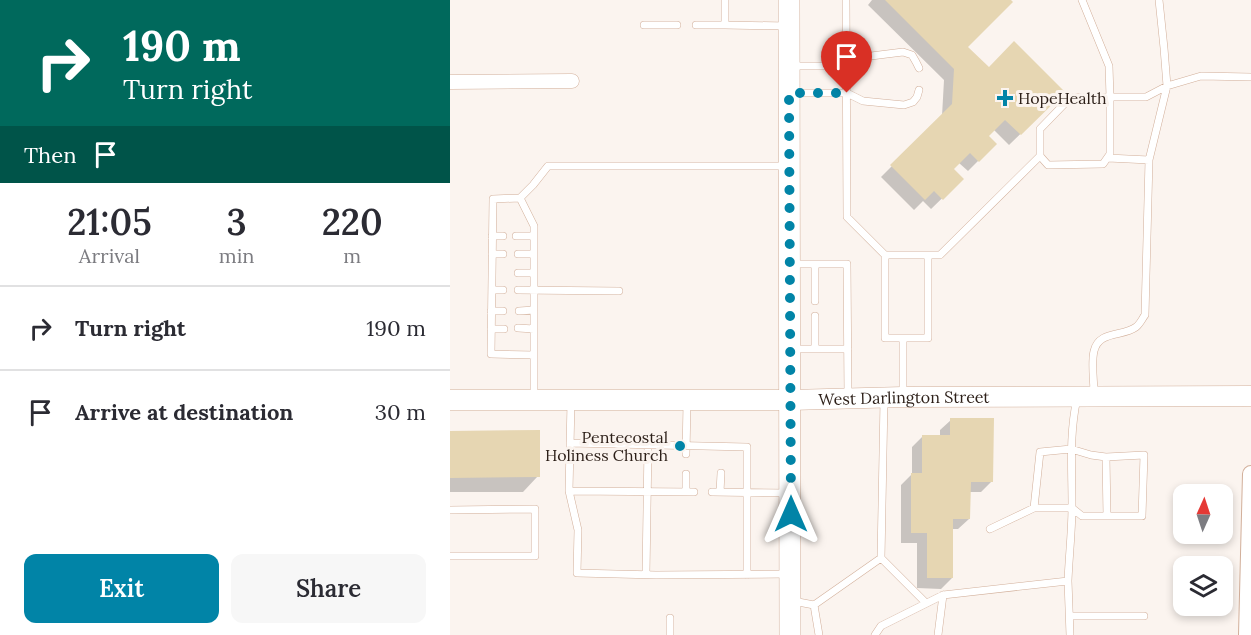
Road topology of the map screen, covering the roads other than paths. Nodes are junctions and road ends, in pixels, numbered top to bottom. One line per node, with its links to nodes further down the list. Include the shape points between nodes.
1 (725, 0): 9 (lane)
2 (789, 0): 10 (main road)
3 (846, 0): 12 (lane)
4 (1082, 0): 21 (lane, via 1109,66)
5 (1159, 0): 17 (lane)
6 (644, 25): 7 (lane)
7 (677, 25)
8 (696, 25): 9 (lane)
9 (725, 25): 10 (lane)
10 (789, 26): 11 (main road)
11 (789, 66): 12 (lane); 19 (main road)
12 (846, 66): 13 (lane, via 863,57 903,52 912,55); 20 (lane)
13 (919, 68)
14 (1251, 77): 17 (lane, via 1201,76)
15 (572, 81): 16 (street)
16 (450, 82)
17 (1167, 86): 21 (lane, via 1146,97); 24 (lane)
18 (919, 90): 20 (lane, via 913,102 904,105 863,101)
19 (789, 93): 20 (lane); 25 (main road)
20 (847, 93): 35 (lane, via 847,216)
21 (1110, 97): 22 (lane, via 1071,97 1040,129); 23 (lane)
22 (1040, 156): 23 (lane, via 1048,165 1103,164); 36 (lane, via 939,255)
23 (1108, 158): 24 (lane)
24 (1149, 160): 64 (lane, via 1144,315 1138,326 1103,338 1096,345)
25 (789, 165): 26 (lane, via 548,166); 37 (main road)
26 (520, 198): 27 (lane, via 493,199); 30 (lane, via 534,226)
27 (492, 236): 28 (lane); 34 (lane)
28 (503, 236)
29 (516, 236): 30 (lane)
30 (534, 236): 33 (lane)
31 (503, 254): 34 (lane)
32 (518, 254): 33 (lane)
33 (534, 254): 41 (lane)
34 (492, 255): 42 (lane)
35 (885, 255): 36 (lane); 58 (lane, via 885,338)
36 (928, 255): 58 (lane, via 928,338)
37 (790, 264): 38 (lane); 59 (main road)
38 (814, 264): 48 (lane); 61 (lane, via 847,264)
39 (502, 273): 42 (lane)
40 (518, 273): 41 (lane)
41 (534, 273): 46 (lane)
42 (492, 274): 43 (lane)
43 (492, 290): 44 (lane); 51 (lane)
44 (503, 290)
45 (518, 290): 46 (lane)
46 (534, 291): 47 (lane); 50 (lane)
47 (619, 291)
48 (815, 301)
49 (519, 310): 50 (lane)
50 (534, 310): 57 (lane)
51 (491, 311): 52 (lane); 55 (lane)
52 (503, 311)
53 (815, 316): 60 (lane)
54 (518, 328): 57 (lane)
55 (491, 329): 56 (lane); 62 (lane, via 491,354)
56 (504, 329)
57 (534, 329): 62 (lane)
58 (903, 338): 65 (lane)
59 (790, 349): 60 (lane); 71 (main road)
60 (815, 349): 61 (lane)
61 (848, 349): 66 (lane)
62 (534, 355): 68 (lane)
63 (1251, 396): 64 (main road, West Darlington Street)
64 (1086, 397): 65 (main road, West Darlington Street); 75 (lane, via 1072,422)
65 (893, 398): 66 (main road, West Darlington Street); 96 (lane)
66 (848, 399): 71 (main road, West Darlington Street)
67 (450, 400): 68 (main road, West Darlington Street)
68 (534, 400): 69 (main road, West Darlington Street)
69 (571, 400): 70 (main road, West Darlington Street); 72 (lane)
70 (687, 400): 71 (main road, West Darlington Street); 74 (lane)
71 (790, 400): 88 (main road)
72 (570, 443): 73 (lane, via 602,448); 81 (lane)
73 (648, 445): 74 (lane); 82 (lane)
74 (687, 446): 76 (lane); 87 (lane, via 704,450 747,447)
75 (1071, 449): 77 (lane); 89 (lane, via 1040,452); 90 (lane)
76 (686, 454)
77 (1106, 457): 92 (lane); 92 (lane, via 1144,455 1142,516)
78 (721, 473): 86 (lane)
79 (686, 474): 83 (lane)
80 (1251, 474): 94 (street)
81 (569, 491): 82 (lane); 97 (lane, via 578,530 577,573)
82 (647, 491): 83 (lane); 97 (lane)
83 (686, 492): 84 (lane)
84 (694, 492)
85 (712, 492): 86 (lane)
86 (720, 492): 87 (lane)
87 (747, 492): 88 (lane); 98 (lane)
88 (791, 494): 99 (main road)
89 (1034, 508): 90 (lane); 93 (lane)
90 (1072, 508): 92 (lane, via 1082,516); 100 (lane)
91 (450, 510): 95 (lane, via 535,509 535,555)
92 (1107, 516)
93 (990, 529)
94 (1250, 547): 114 (street)
95 (450, 556)
96 (881, 558): 103 (lane); 104 (lane)
97 (646, 574): 98 (lane)
98 (747, 574): 99 (lane)
99 (790, 574): 102 (main road)
100 (1068, 581): 101 (lane); 106 (lane)
101 (943, 595): 103 (lane); 112 (lane)
102 (790, 600): 104 (lane); 109 (main road)
103 (926, 603): 111 (lane, via 881,626)
104 (814, 605): 110 (lane)
105 (1144, 615): 106 (lane)
106 (1070, 616): 113 (lane)
107 (670, 618): 108 (lane)
108 (669, 635)
109 (790, 635)
110 (819, 635)
111 (875, 635)
112 (938, 635)
113 (1070, 635)
114 (1247, 635)

